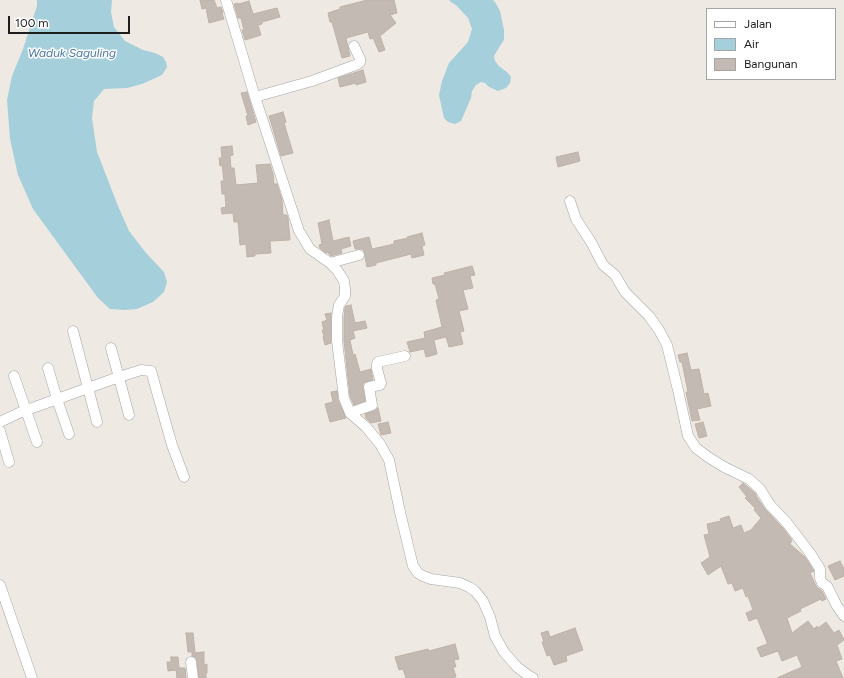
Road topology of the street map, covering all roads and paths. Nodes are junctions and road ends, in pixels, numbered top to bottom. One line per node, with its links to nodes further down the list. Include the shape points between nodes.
1 (226, 0): 3 (street)
2 (354, 46): 3 (street, via 360,59 358,64 312,81)
3 (255, 97): 6 (street, via 299,231 310,249)
4 (570, 201): 26 (street, via 576,219 603,265 615,275 626,292 659,330 666,345 688,436 696,448 724,467 749,478 760,489 810,553 820,569 822,584 827,586)
5 (360, 255): 6 (street)
6 (330, 263): 16 (street, via 344,281 345,296 339,305 337,340 344,398)
7 (73, 331): 13 (street)
8 (111, 348): 12 (street)
9 (405, 356): 16 (street, via 378,362 381,383 369,387 372,405)
10 (48, 368): 14 (street)
11 (14, 376): 15 (street)
12 (119, 377): 13 (street); 17 (street); 24 (street, via 141,370 151,371)
13 (88, 388): 14 (street); 19 (street)
14 (57, 400): 15 (street); 21 (street)
15 (26, 410): 18 (street); 22 (street)
16 (350, 413): 30 (street, via 366,427 389,460 413,566 418,573 431,579 460,583 475,591 483,601 495,636 504,652 517,668)
17 (129, 415)
18 (0, 422)
19 (97, 422)
20 (0, 431): 23 (street)
21 (69, 434)
22 (38, 442)
23 (9, 462)
24 (184, 477)
25 (0, 585): 28 (street)
26 (844, 616)
27 (191, 662): 29 (street)
28 (32, 678)
29 (193, 678)
30 (533, 678)

